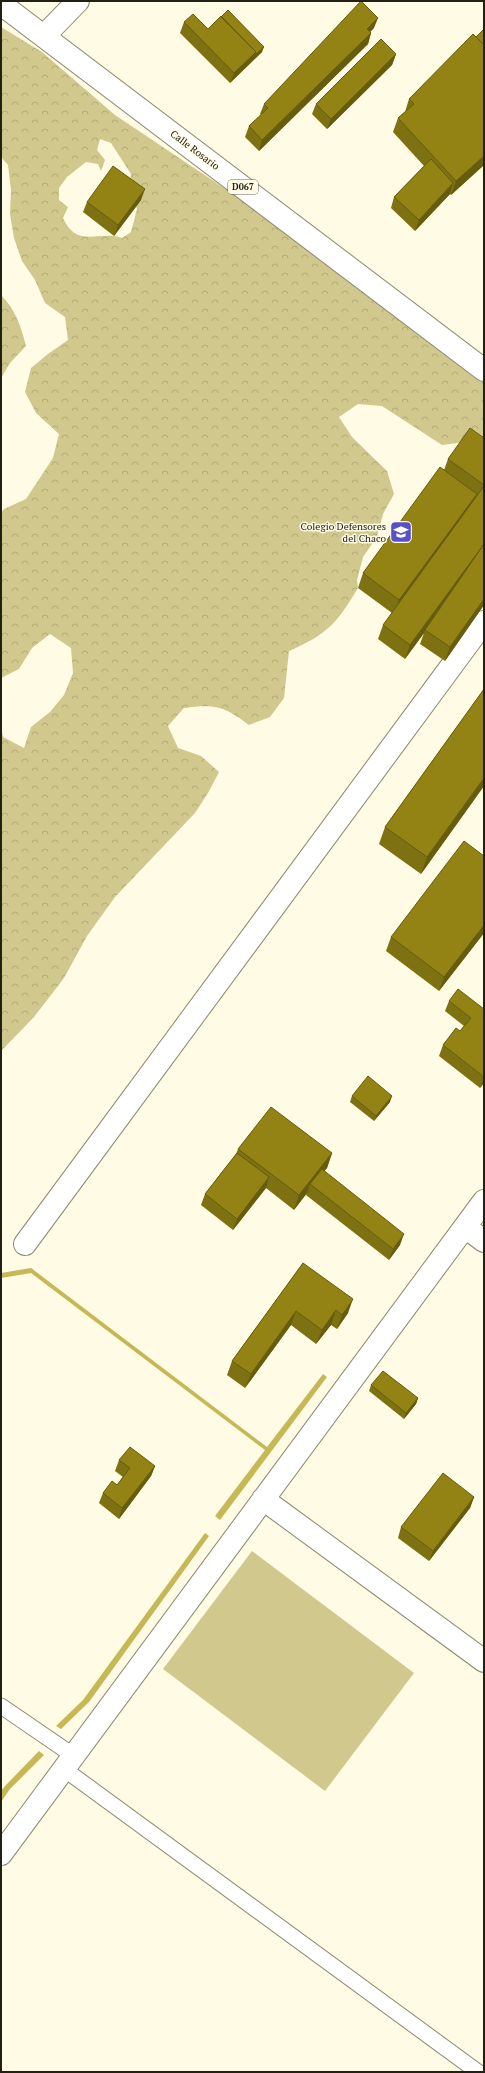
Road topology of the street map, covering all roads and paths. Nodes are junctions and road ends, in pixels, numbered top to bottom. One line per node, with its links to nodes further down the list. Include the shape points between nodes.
1 (78, 1): 3 (street)
2 (1, 4): 3 (street, Calle Rosario / D067)
3 (44, 36): 4 (street, Calle Rosario / D067)
4 (484, 370)
5 (484, 622): 9 (street)
6 (484, 1201): 7 (street)
7 (465, 1227): 8 (street); 10 (street)
8 (484, 1242)
9 (25, 1244)
10 (263, 1499): 11 (street); 13 (street)
11 (484, 1661)
12 (1, 1706): 13 (lane)
13 (69, 1762): 14 (street); 15 (lane)
14 (1, 1854)
15 (478, 2072)

